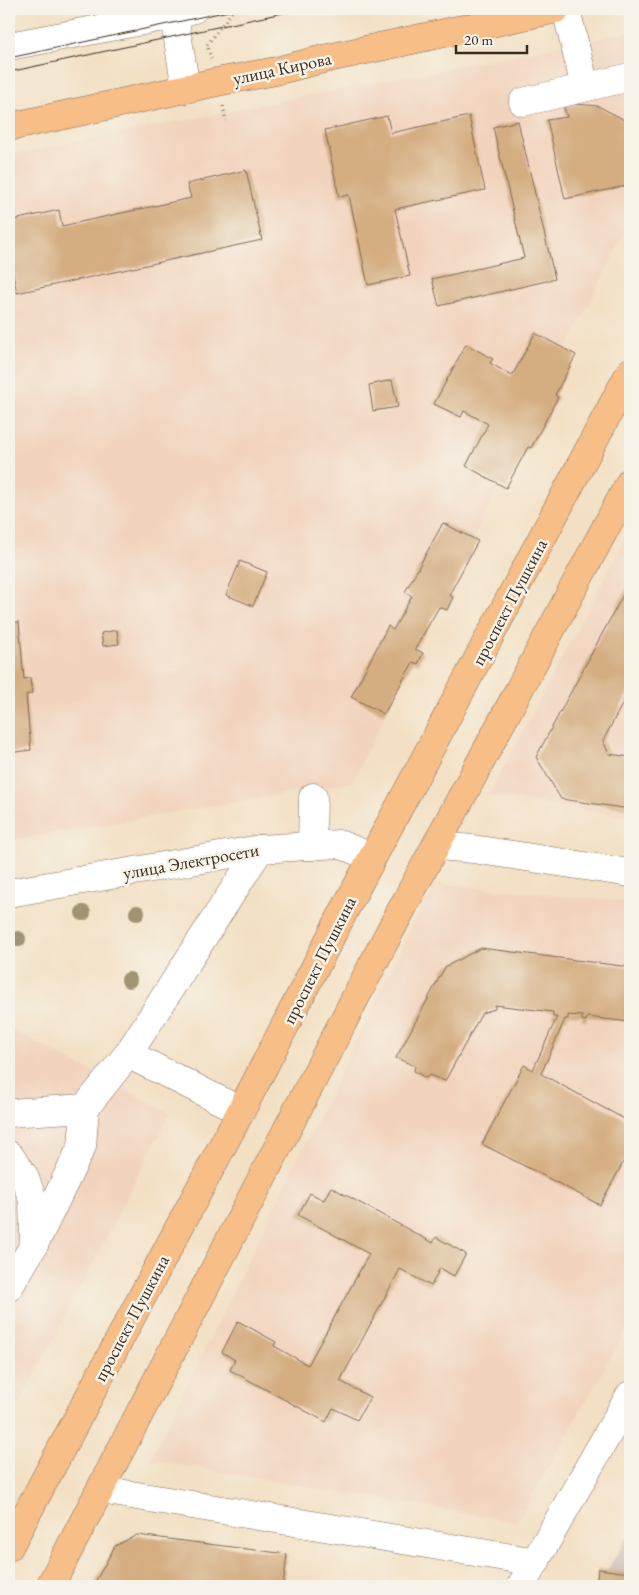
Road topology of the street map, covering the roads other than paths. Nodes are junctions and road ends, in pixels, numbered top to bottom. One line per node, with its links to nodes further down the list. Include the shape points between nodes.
1 (556, 9): 7 (main road, улица Кирова)
2 (566, 9): 6 (street)
3 (184, 12): 4 (street); 7 (street)
4 (9, 46)
5 (630, 77): 6 (street)
6 (585, 87): 8 (street)
7 (186, 89): 9 (main road, улица Кирова)
8 (523, 102)
9 (9, 127)
10 (630, 372): 16 (main road, проспект Пушкина)
11 (630, 482): 14 (main road)
12 (313, 797): 13 (street)
13 (312, 846): 15 (street, улица Электросети); 16 (street, улица Электросети, via 339,844)
14 (438, 846): 17 (street); 27 (main road, via 389,933)
15 (260, 849): 18 (street, улица Электросети); 19 (street)
16 (372, 857): 21 (main road, проспект Пушкина)
17 (630, 872)
18 (9, 893)
19 (128, 1054): 20 (street); 21 (street)
20 (86, 1108): 22 (street); 24 (street, via 82,1146)
21 (241, 1111): 28 (main road, проспект Пушкина)
22 (9, 1113)
23 (9, 1156): 24 (street, via 24,1176 33,1200)
24 (34, 1245): 25 (street)
25 (9, 1287)
26 (630, 1395): 29 (street)
27 (101, 1490): 29 (street); 30 (main road)
28 (10, 1540)
29 (536, 1562): 31 (street)
30 (50, 1586)
31 (521, 1586)

